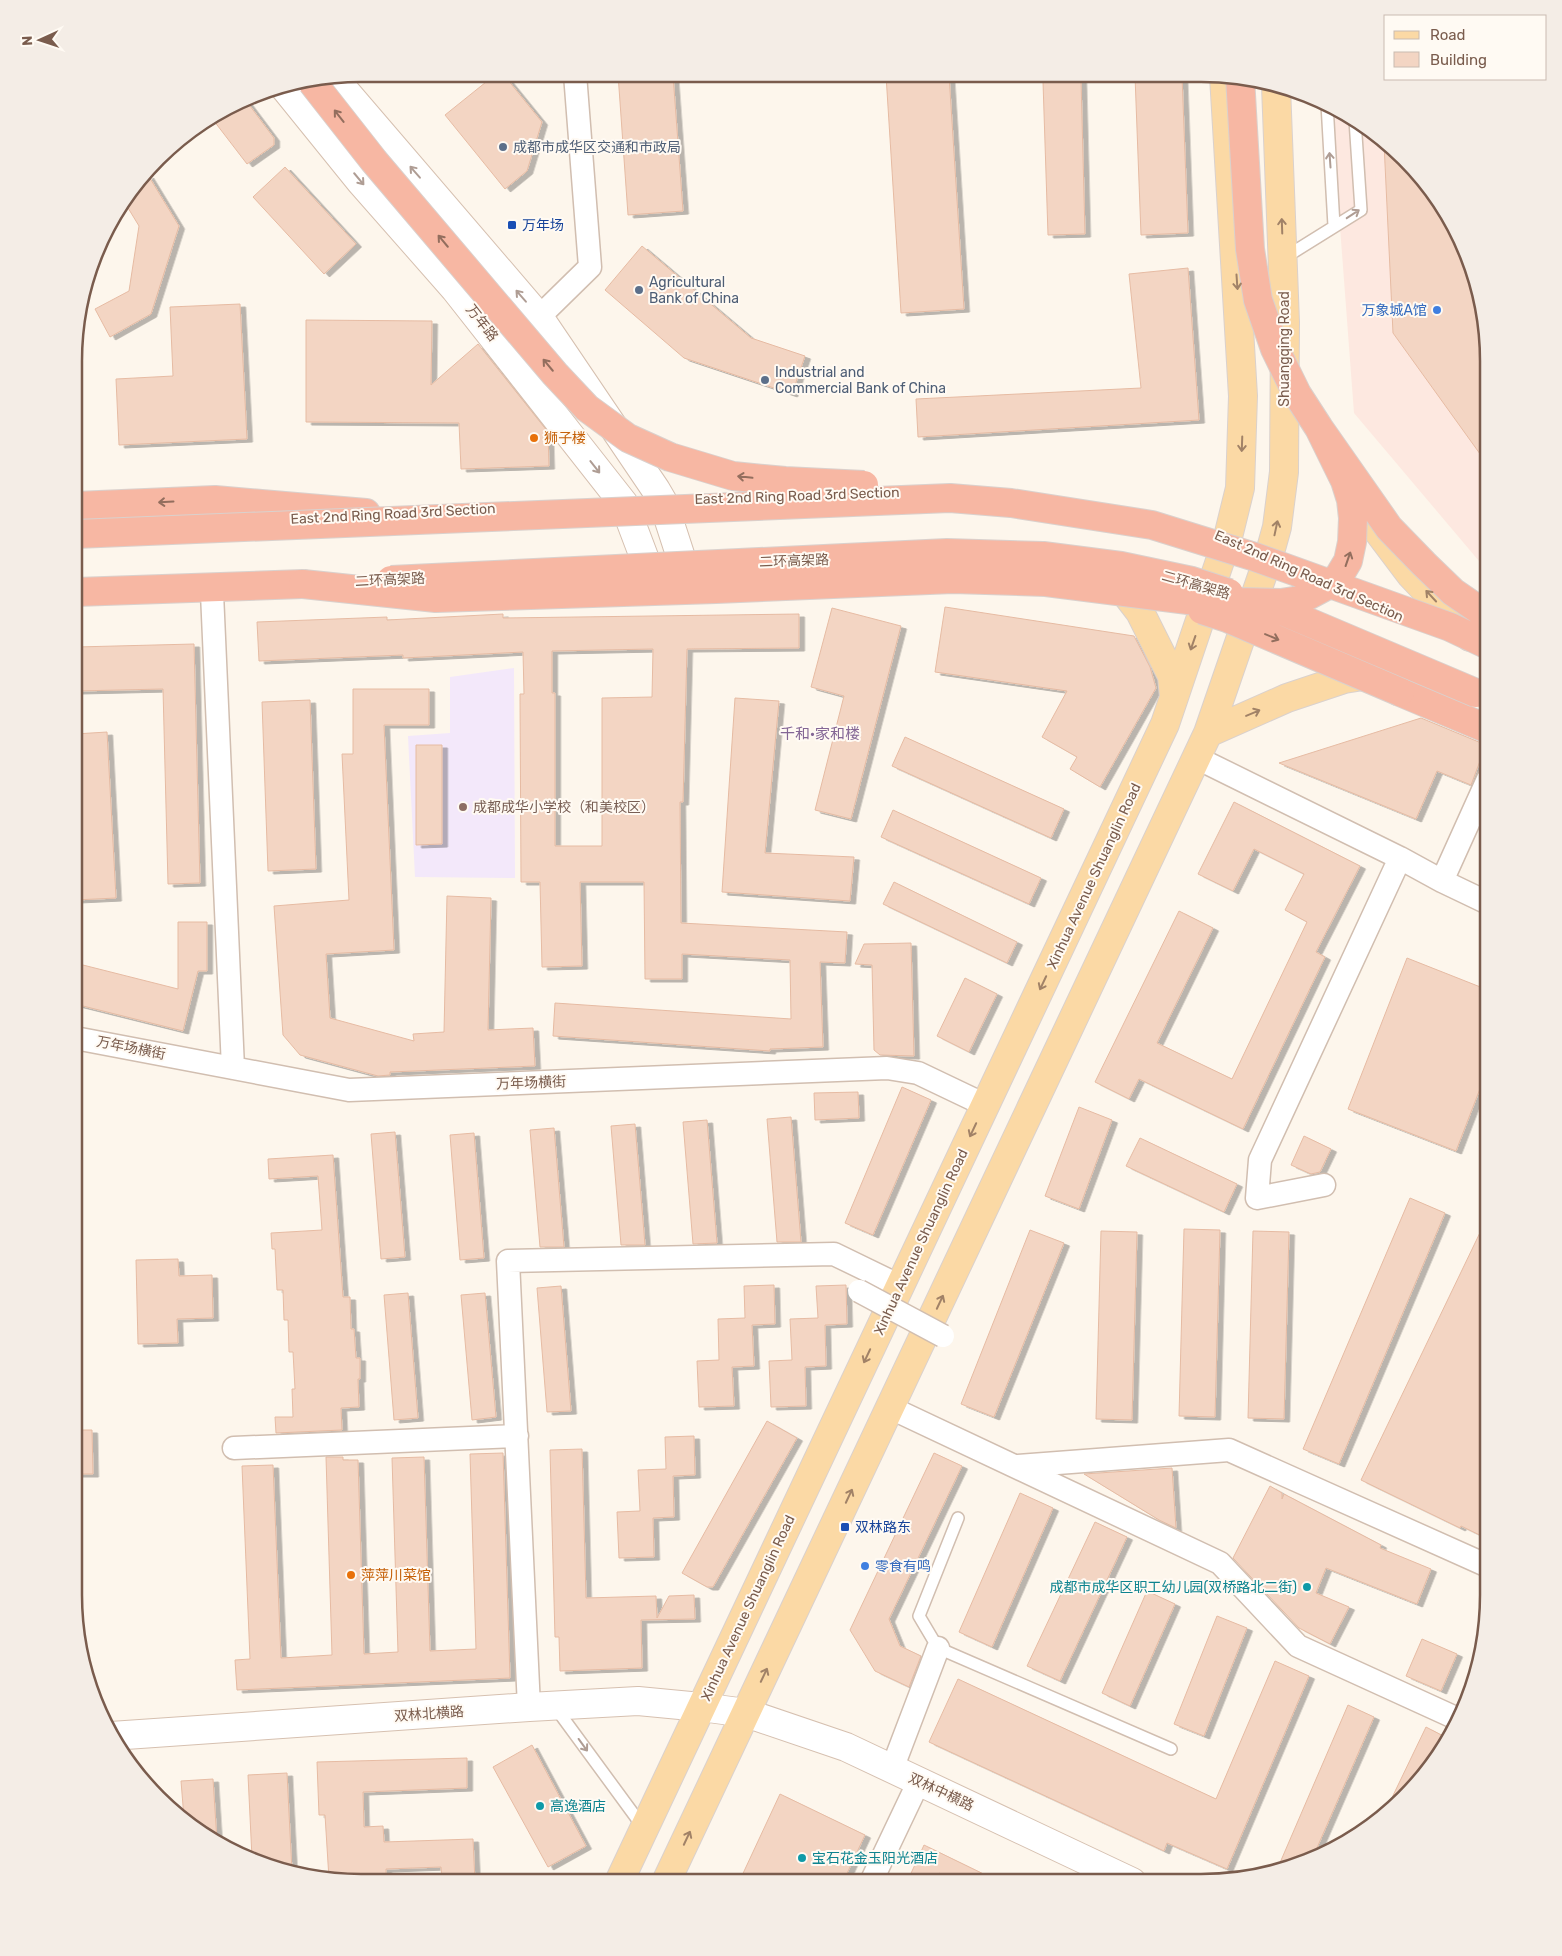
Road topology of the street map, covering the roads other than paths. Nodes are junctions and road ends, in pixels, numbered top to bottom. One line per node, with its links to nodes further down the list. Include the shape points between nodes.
1 (576, 82): 12 (street, via 590,267)
2 (339, 84): 12 (main road, one-way to 2)
3 (1224, 84): 22 (main road, one-way to 22, via 1244,396 1240,488)
4 (1240, 86): 14 (highway, bridge, via 1250,249 1258,300 1275,349 1297,394)
5 (316, 87): 15 (highway, one-way to 5, bridge, via 864,485 733,476 670,457 628,438 587,408 555,374 374,161)
6 (288, 92): 17 (main road, 万年路, one-way to 17, via 360,181 455,288)
7 (1276, 93): 11 (main road, Shuangqing Road, one-way to 7)
8 (1328, 113): 10 (lane, one-way to 8)
9 (1356, 130): 10 (lane, one-way to 9, via 1361,210)
10 (1334, 226): 11 (lane)
11 (1283, 259): 13 (main road, Shuangqing Road)
12 (539, 317): 16 (main road)
13 (1285, 322): 23 (main road, Shuangqing Road, one-way to 13, via 1277,527 1284,472); 36 (main road, one-way to 13, via 1411,575 1345,486 1323,438)
14 (1319, 428): 31 (highway, one-way to 14, bridge, via 1281,603 1300,600 1339,576 1348,561 1352,542 1351,500); 34 (highway, bridge, via 1390,528 1453,592)
15 (950, 498): 21 (highway, bridge); 35 (highway, bridge, via 1011,503 1152,525 1255,556 1450,627)
16 (663, 502): 17 (main road, East 2nd Ring Road 3rd Section); 22 (main road, East 2nd Ring Road 3rd Section, via 976,490 1170,520); 25 (main road)
17 (624, 504): 19 (main road, East 2nd Ring Road 3rd Section); 26 (main road, 万年路)
18 (82, 506): 19 (highway, one-way to 18, via 215,500)
19 (382, 514): 20 (main road, East 2nd Ring Road 3rd Section)
20 (82, 528)
21 (82, 534)
22 (1228, 537): 23 (main road, East 2nd Ring Road 3rd Section); 30 (main road)
23 (1269, 556): 33 (main road, Shuangqing Road); 37 (main road, East 2nd Ring Road 3rd Section, via 1339,591)
24 (1085, 568): 25 (main road, via 960,562); 30 (main road); 40 (main road, via 1120,586 1140,612 1172,676)
25 (687, 576): 26 (main road)
26 (652, 578): 29 (main road)
27 (303, 584): 28 (highway, 二环高架路); 31 (highway, bridge, via 436,598 953,579 1046,582); 39 (highway, 二环高架路, bridge, via 947,553 1043,556 1121,566 1192,581 1287,613)
28 (82, 592)
29 (212, 593): 32 (main road); 50 (street)
30 (1209, 596): 33 (main road); 40 (main road, Xinhua Avenue Shuanglin Road, one-way to 40)
31 (1160, 598): 38 (highway, one-way to 38, bridge, via 1227,618)
32 (82, 599)
33 (1251, 608): 38 (main road); 43 (main road)
34 (1480, 611)
35 (1480, 641)
36 (1480, 648)
37 (1480, 653)
38 (1394, 682): 41 (main road); 42 (highway); 43 (main road, one-way to 38, via 1287,698 1344,679)
39 (1480, 696)
40 (1174, 697): 51 (main road, Xinhua Avenue Shuanglin Road, one-way to 51, via 1165,724)
41 (1480, 718)
42 (1480, 725)
43 (1208, 733): 44 (main road)
44 (1197, 758): 46 (street); 56 (main road, one-way to 44)
45 (1480, 797): 47 (street)
46 (1400, 858): 47 (street); 52 (street, via 1260,1160 1257,1198)
47 (1442, 881): 48 (street)
48 (1480, 899)
49 (82, 1039): 50 (street, 万年场横街)
50 (233, 1068): 51 (street, 万年场横街, via 348,1090 887,1068 918,1073)
51 (985, 1105): 53 (main road, Xinhua Avenue Shuanglin Road, one-way to 53)
52 (1324, 1185)
53 (900, 1286): 57 (street, via 834,1254 508,1261); 64 (main road, Xinhua Avenue Shuanglin Road, one-way to 64)
54 (860, 1291): 55 (street, bridge)
55 (943, 1336)
56 (891, 1408): 59 (street); 65 (main road, one-way to 56)
57 (517, 1436): 58 (street); 63 (street)
58 (234, 1448)
59 (1017, 1466): 61 (street, via 1229,1450); 66 (street, via 1220,1563 1298,1646)
60 (958, 1518): 62 (lane, via 919,1616)
61 (1480, 1562)
62 (938, 1648): 68 (lane); 69 (street)
63 (542, 1706): 64 (main road, 双林北横路, via 638,1701); 67 (main road, 双林北横路); 71 (lane, one-way to 71)
64 (701, 1707): 65 (main road, 双林北横路); 71 (main road, Xinhua Avenue Shuanglin Road)
65 (746, 1713): 69 (main road, 双林中横路, via 846,1747); 73 (main road, one-way to 65)
66 (1452, 1716)
67 (121, 1735)
68 (1171, 1749)
69 (892, 1769): 70 (main road, 双林中横路)
70 (919, 1781): 74 (street); 75 (main road, 双林中横路)
71 (644, 1829): 72 (main road, Xinhua Avenue Shuanglin Road)
72 (623, 1874)
73 (670, 1874)
74 (875, 1874)
75 (1115, 1874)

